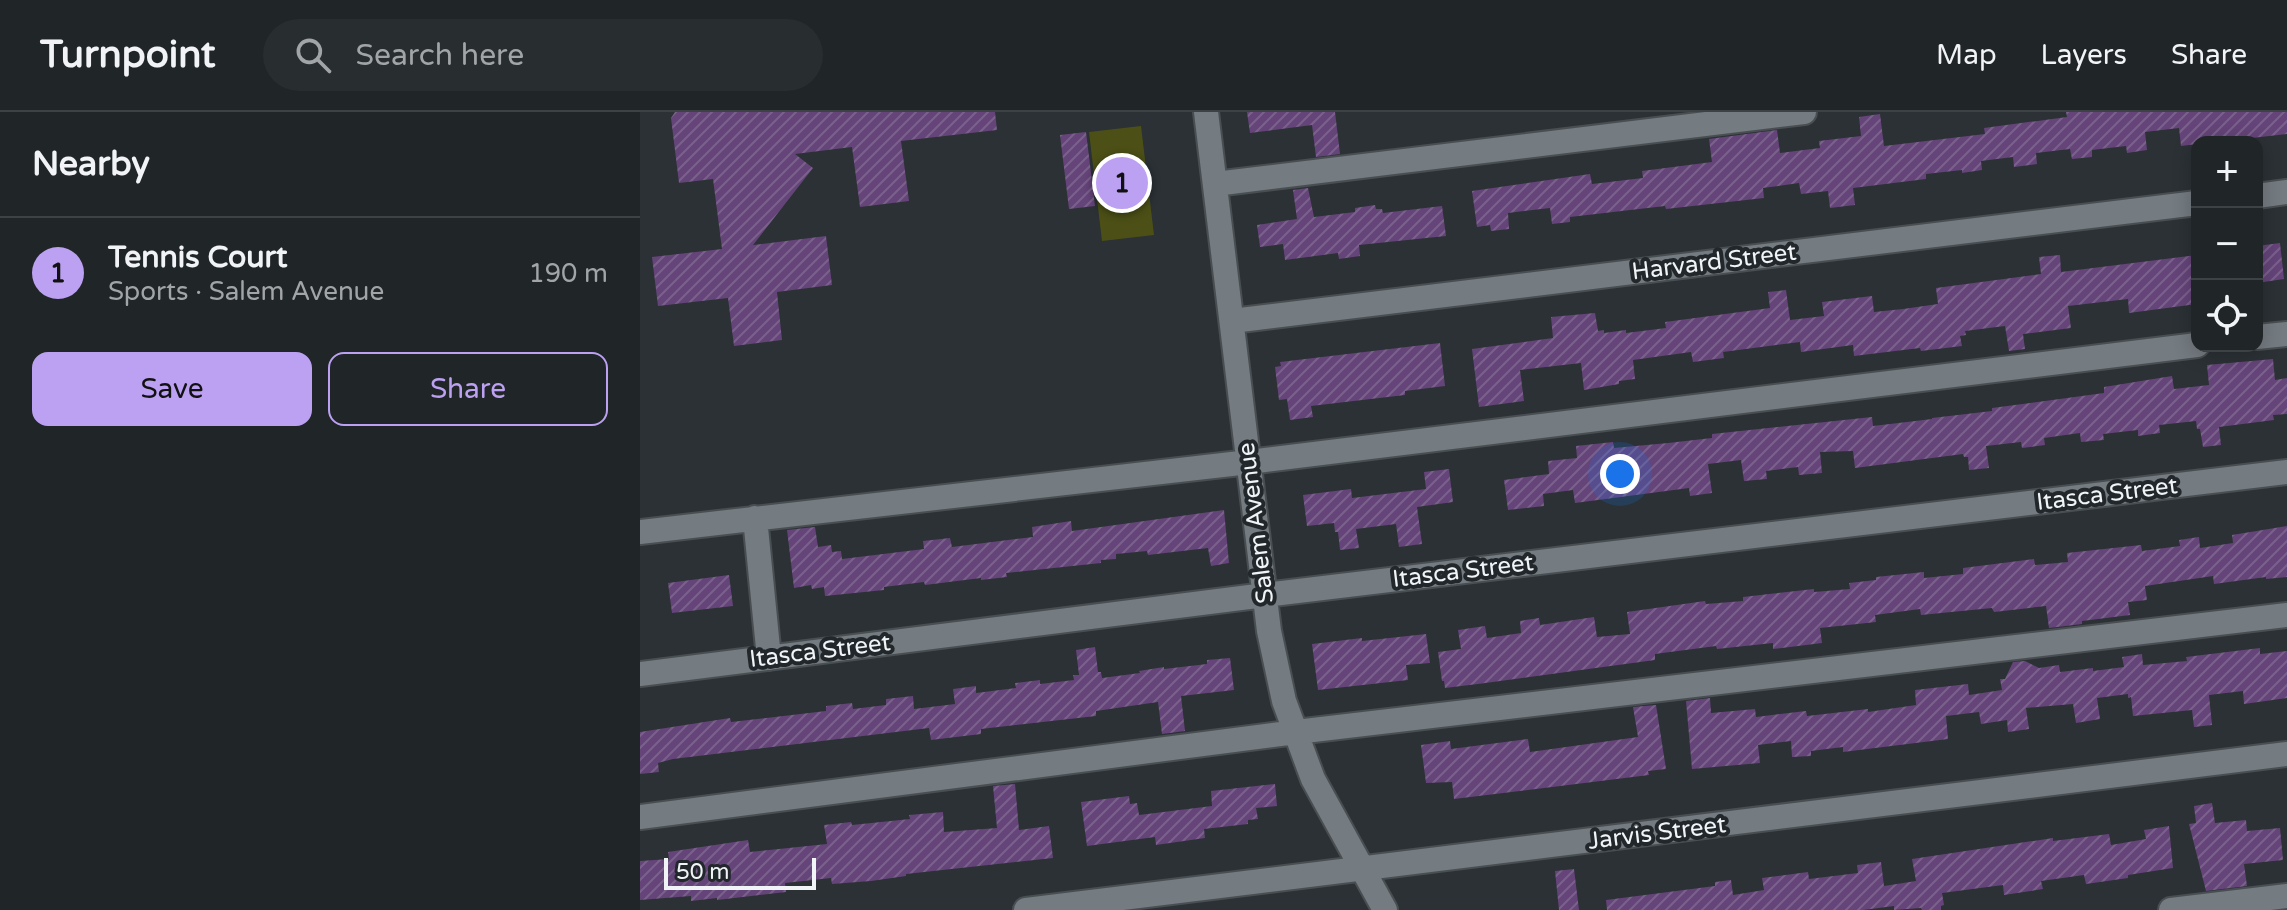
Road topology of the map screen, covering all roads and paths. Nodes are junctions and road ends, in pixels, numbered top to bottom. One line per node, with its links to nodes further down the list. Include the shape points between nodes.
1 (1206, 112): 3 (street, Salem Avenue)
2 (1804, 112): 3 (street)
3 (1215, 184): 7 (street, Salem Avenue)
4 (2287, 192): 5 (street)
5 (2263, 195)
6 (2191, 204): 7 (street, Harvard Street)
7 (1232, 321): 11 (street, Salem Avenue)
8 (2287, 334): 9 (street)
9 (2263, 336)
10 (2191, 346): 11 (street)
11 (1249, 462): 13 (street); 15 (street, Salem Avenue)
12 (2287, 472): 15 (street, Itasca Street)
13 (755, 518): 14 (street); 17 (street)
14 (640, 532)
15 (1265, 595): 17 (street, Itasca Street); 19 (street, Salem Avenue, via 1284,701)
16 (2287, 615): 19 (street)
17 (769, 658): 18 (street, Itasca Street)
18 (640, 674)
19 (1296, 732): 21 (street); 22 (street, Salem Avenue, via 1313,779)
20 (2287, 754): 22 (street, Jarvis Street)
21 (640, 817)
22 (1361, 869): 24 (street, Jarvis Street); 25 (street, Salem Avenue)
23 (2287, 896): 26 (street)
24 (1026, 910)
25 (1385, 910)
26 (2171, 910)

